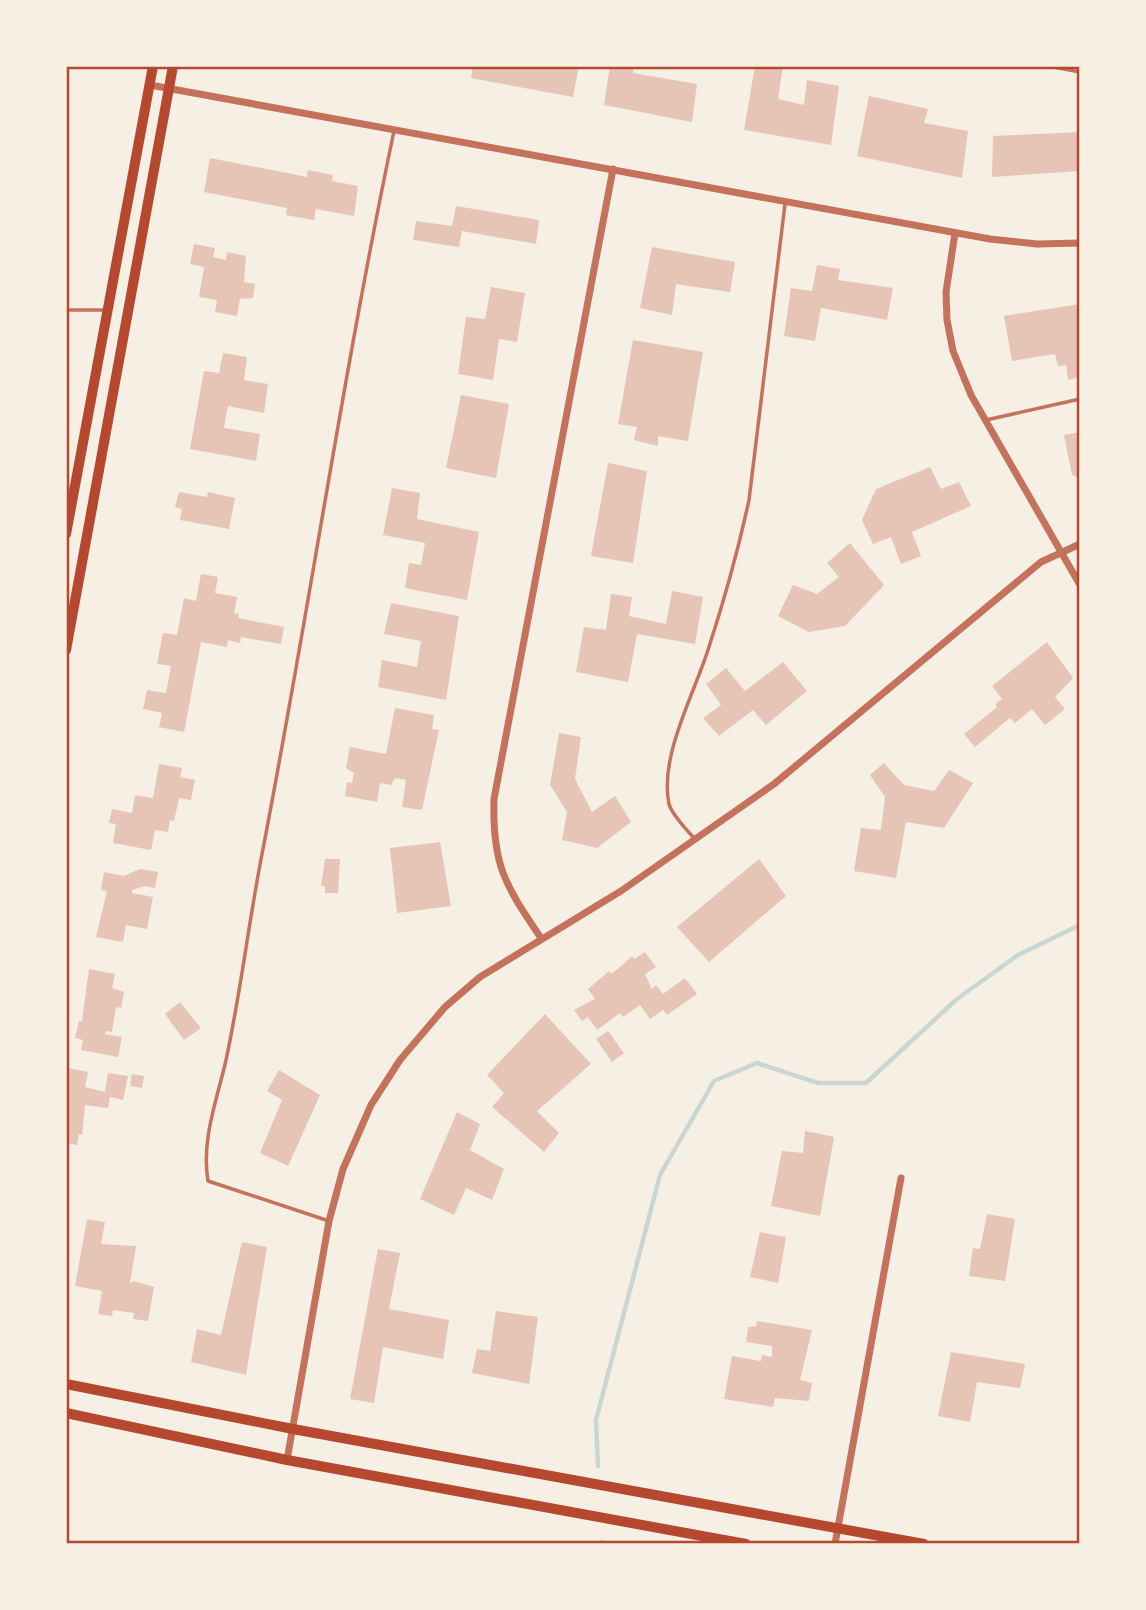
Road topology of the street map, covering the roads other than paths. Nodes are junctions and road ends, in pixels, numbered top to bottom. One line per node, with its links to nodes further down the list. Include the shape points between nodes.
1 (153, 66): 5 (main road)
2 (173, 66): 6 (main road)
3 (1048, 66): 4 (lane)
4 (1080, 72)
5 (150, 85): 6 (street); 13 (main road)
6 (169, 89): 7 (street); 14 (main road)
7 (394, 129): 8 (street); 26 (lane, via 362,286 226,1061 212,1106 206,1168 208,1181)
8 (613, 169): 9 (street); 24 (street, via 494,799 496,859 508,889)
9 (785, 201): 10 (street); 23 (lane, via 740,545 676,738 667,784 669,807)
10 (955, 233): 11 (street, via 1037,244); 16 (street, via 946,292 947,320 961,373)
11 (1080, 243)
12 (66, 310): 13 (lane)
13 (108, 310): 14 (main road); 17 (main road)
14 (127, 313): 21 (main road)
15 (1080, 399): 16 (lane)
16 (985, 420): 19 (street)
17 (66, 534)
18 (1080, 544): 19 (street)
19 (1060, 551): 20 (street); 23 (street, via 1005,591 774,784)
20 (1080, 585)
21 (68, 633): 22 (main road)
22 (66, 650)
23 (696, 841): 24 (street)
24 (541, 938): 26 (street, via 480,977 445,1007 400,1060 355,1135)
25 (901, 1178): 31 (street)
26 (329, 1221): 29 (street)
27 (66, 1384): 29 (main road)
28 (66, 1413): 30 (main road)
29 (293, 1429): 30 (street); 31 (main road)
30 (288, 1460): 32 (main road)
31 (838, 1527): 33 (street); 34 (main road)
32 (746, 1544)
33 (835, 1544)
34 (924, 1544)

